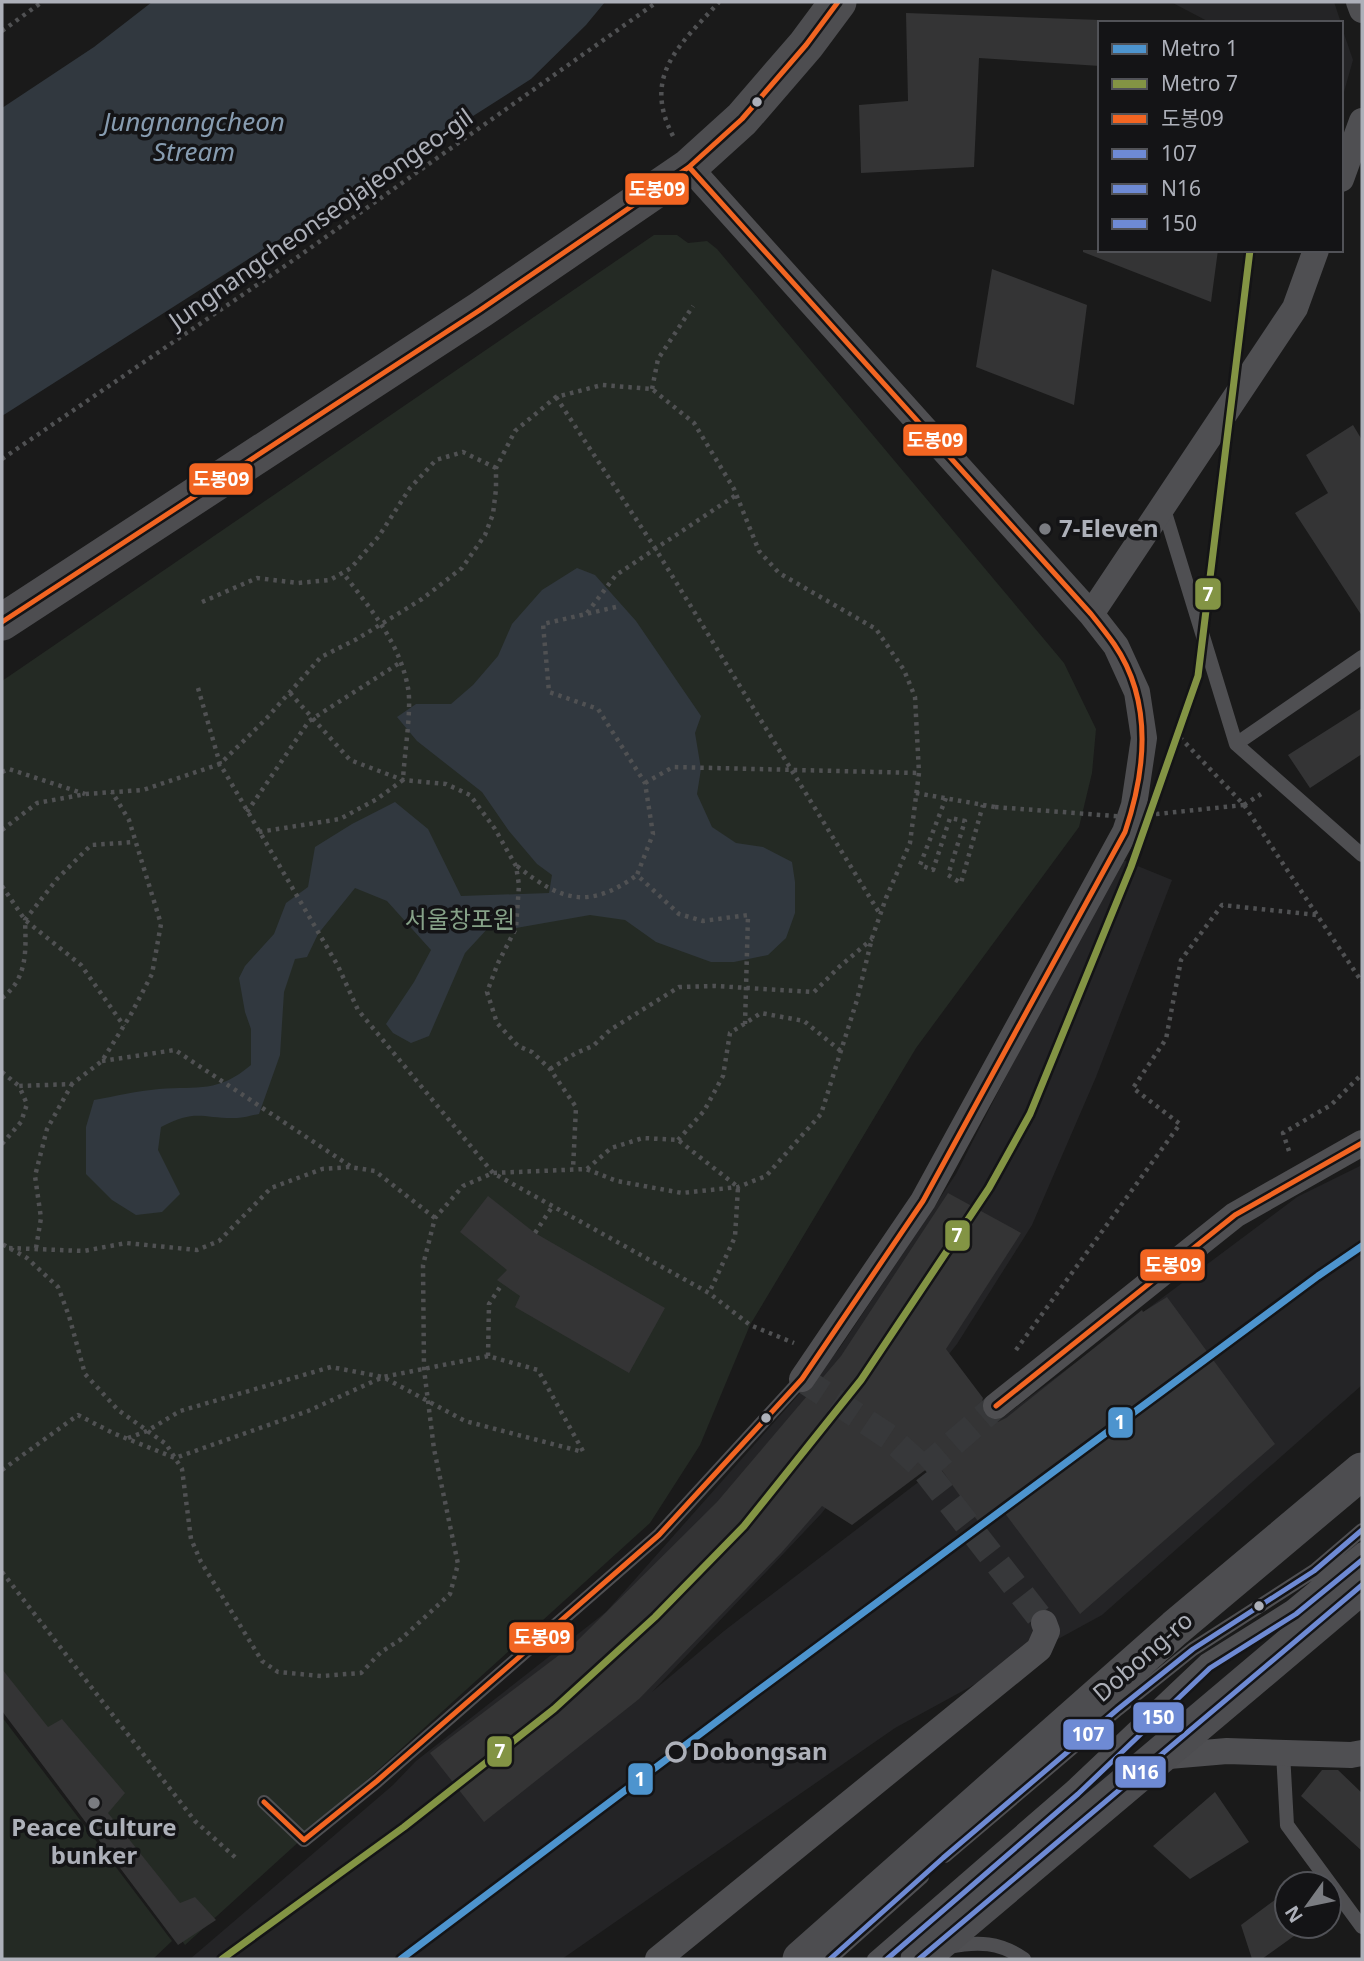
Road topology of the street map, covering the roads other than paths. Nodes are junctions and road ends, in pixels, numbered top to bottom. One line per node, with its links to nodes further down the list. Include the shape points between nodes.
1 (838, 2): 5 (main road, via 742,119)
2 (1359, 2): 3 (street)
3 (1362, 10)
4 (1360, 139): 6 (street)
5 (689, 167): 9 (street); 10 (main road, via 480,310)
6 (1343, 175)
7 (1315, 252): 8 (street, via 1295,309)
8 (1163, 506): 9 (street); 12 (lane)
9 (1091, 614): 15 (street, via 1116,646 1137,692 1144,738 1135,805 1125,832 923,1201)
10 (2, 622)
11 (1362, 657): 12 (lane)
12 (1236, 744): 13 (lane)
13 (1362, 855)
14 (1362, 1143): 16 (street, via 1235,1215)
15 (802, 1379): 25 (lane, via 659,1535 304,1840)
16 (996, 1406)
17 (1362, 1471): 29 (main road, Dobong-ro, via 1175,1628)
18 (1362, 1530): 30 (lane, via 1314,1571 1193,1649 1118,1709)
19 (1362, 1549): 31 (lane, via 1291,1607 1205,1661 1072,1787)
20 (1362, 1585): 23 (main road)
21 (1044, 1623): 28 (street, via 1047,1631 1039,1648)
22 (1283, 1753): 23 (street, via 1227,1751); 24 (street); 26 (lane, via 1287,1825)
23 (1157, 1757): 27 (main road)
24 (1358, 1759)
25 (264, 1802)
26 (1362, 1927)
27 (923, 1956): 32 (lane, via 972,1942 998,1944)
28 (658, 1959)
29 (802, 1959)
30 (830, 1959)
31 (874, 1959)
32 (1024, 1959)

